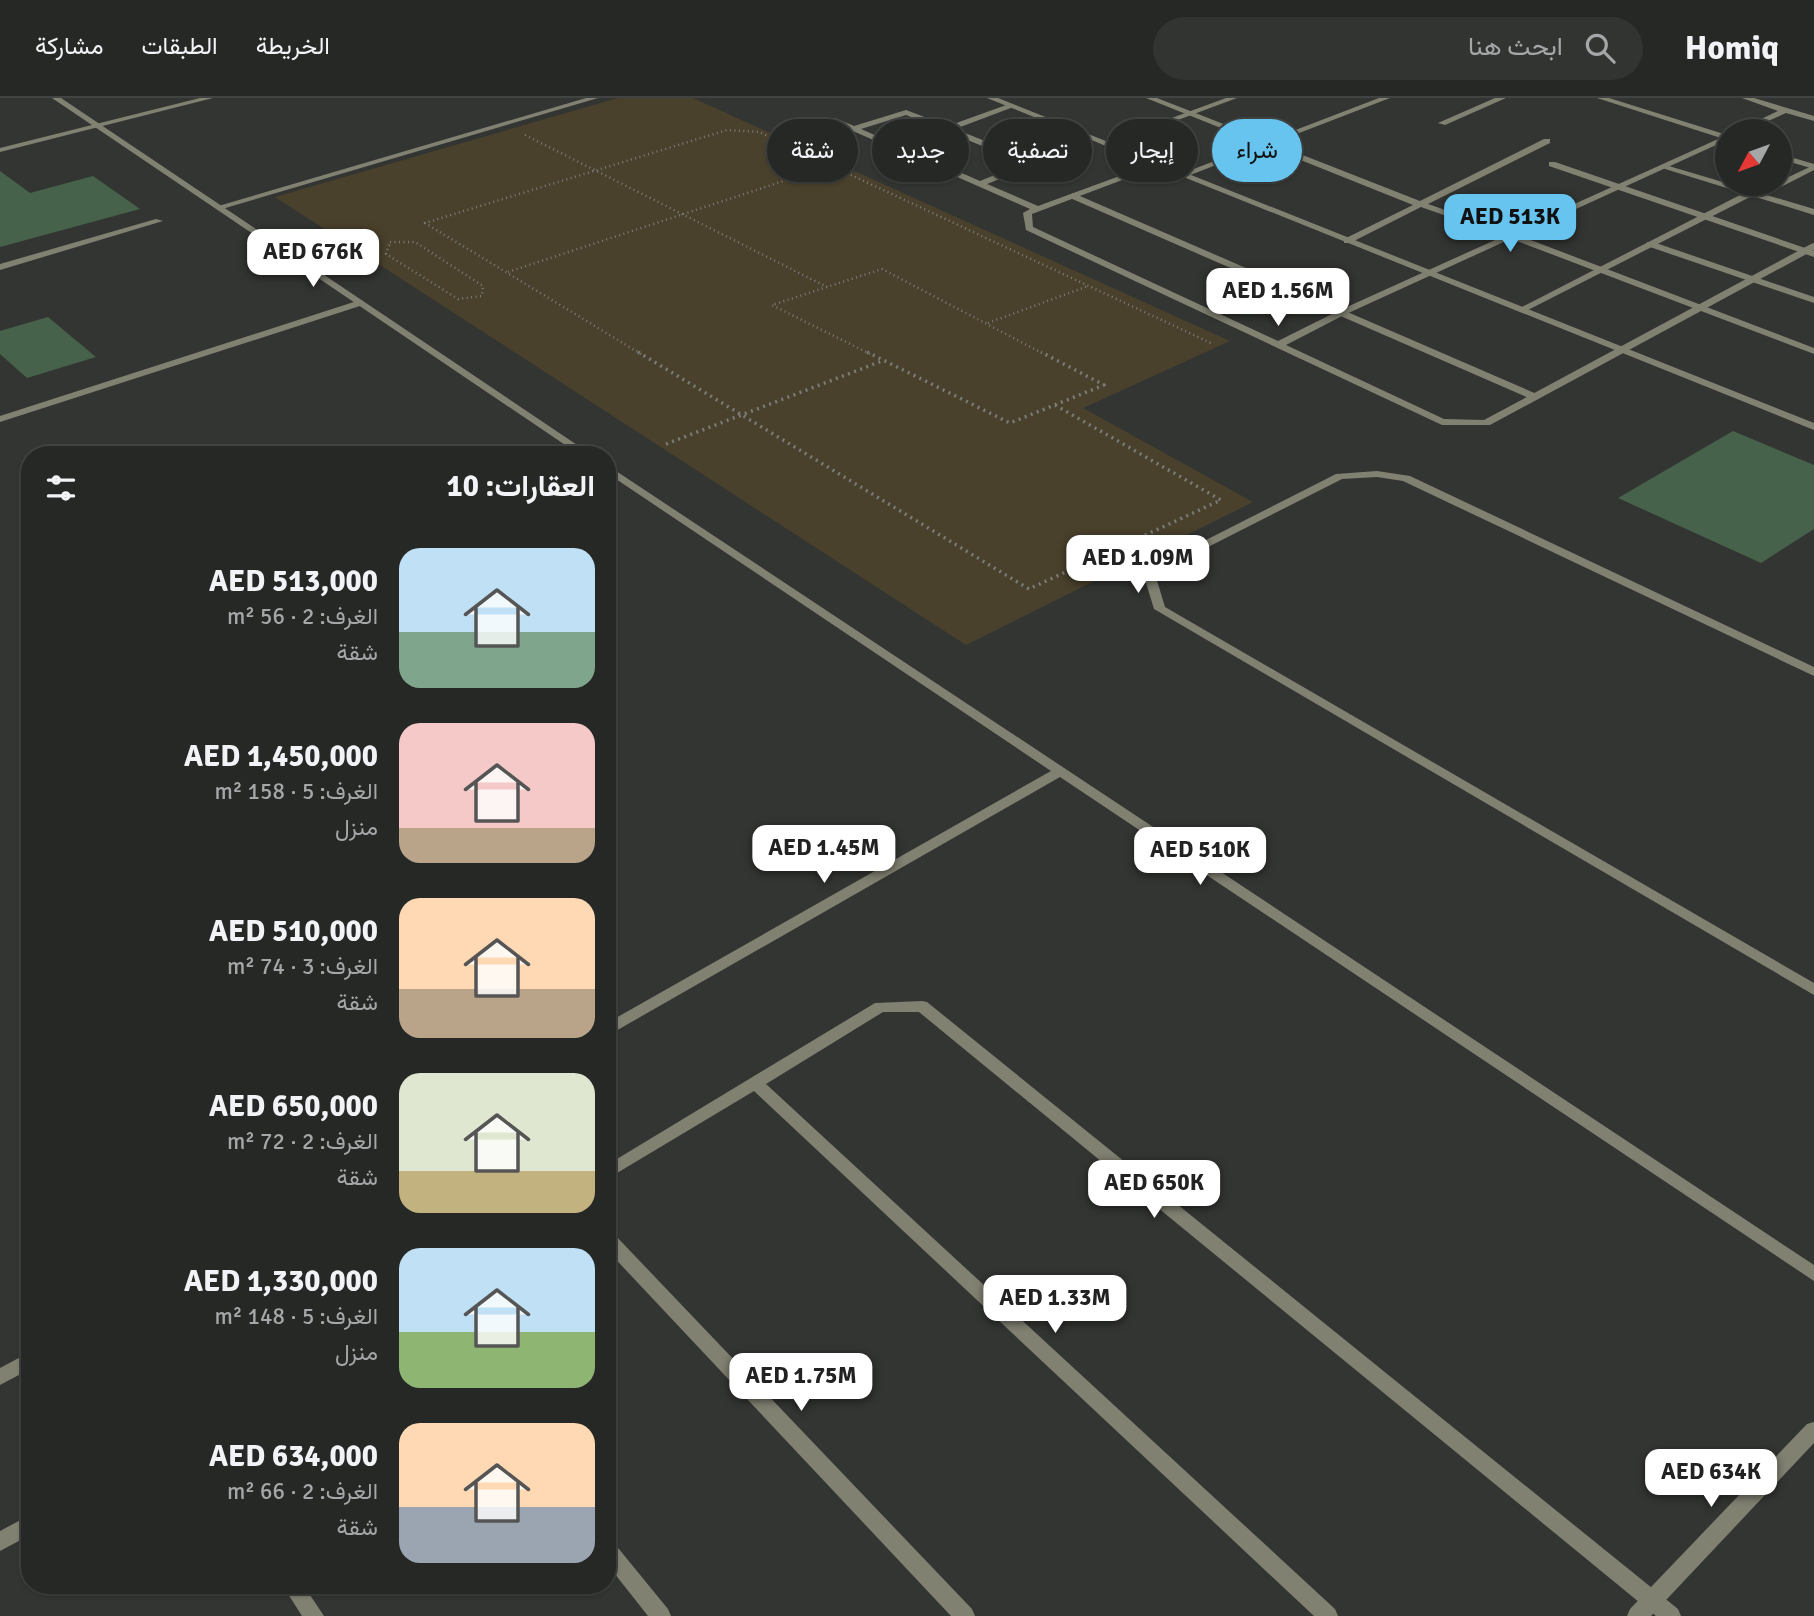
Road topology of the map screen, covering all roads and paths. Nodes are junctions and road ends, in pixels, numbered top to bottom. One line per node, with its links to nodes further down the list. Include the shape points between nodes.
1 (56, 98): 21 (street)
2 (209, 98): 21 (street)
3 (594, 98): 50 (street)
4 (991, 98): 11 (street)
5 (1150, 98): 13 (street)
6 (1233, 98): 13 (street)
7 (1386, 98): 22 (street)
8 (1502, 98): 20 (street)
9 (1601, 98): 25 (street)
10 (1746, 98): 12 (street)
11 (1012, 106): 18 (street); 29 (street)
12 (1786, 110): 16 (street); 17 (street)
13 (1191, 113): 19 (street); 29 (street)
14 (885, 119): 15 (street, via 906,112)
15 (923, 119)
16 (1766, 119)
17 (1814, 119)
18 (969, 121)
19 (1212, 122)
20 (1442, 123)
21 (98, 126): 30 (street); 50 (street)
22 (1302, 130)
23 (858, 131): 44 (street)
24 (518, 132): 36 (path)
25 (1715, 133)
26 (767, 136): 36 (path, via 727,130)
27 (1547, 141): 49 (street)
28 (1715, 143): 34 (street)
29 (1105, 144)
30 (0, 150)
31 (1302, 159): 49 (street)
32 (1792, 160): 35 (street)
33 (1552, 164): 45 (street)
34 (1665, 166): 40 (street); 45 (street)
35 (1814, 167): 38 (street)
36 (596, 171): 53 (path); 63 (path, via 425,223)
37 (858, 178): 66 (path)
38 (1792, 178)
39 (1198, 181): 57 (street)
40 (1715, 181)
41 (779, 182): 53 (path)
42 (985, 182): 44 (street)
43 (1111, 182): 46 (street)
44 (980, 184): 51 (street)
45 (1619, 187): 54 (street); 56 (street)
46 (1073, 196): 51 (street); 72 (street)
47 (1748, 196): 54 (street)
48 (1763, 196): 52 (street)
49 (1419, 204): 56 (street); 57 (street)
50 (219, 207): 69 (street)
51 (1037, 209): 75 (street, via 1027,213 1029,228)
52 (1814, 212)
53 (682, 214): 63 (path); 67 (path)
54 (1704, 217): 58 (street); 59 (street)
55 (159, 221): 61 (street)
56 (1512, 236): 62 (street); 64 (street)
57 (1347, 241): 64 (street)
58 (1650, 244): 62 (street); 65 (street)
59 (1811, 250): 65 (street)
60 (386, 254): 60 (path, via 458,299 482,296 484,286 415,242 390,242)
61 (0, 267)
62 (1598, 271): 70 (street); 71 (street)
63 (507, 272): 81 (path)
64 (1431, 274): 71 (street); 72 (street)
65 (1753, 279): 68 (street); 70 (street)
66 (1089, 286): 73 (path); 74 (path)
67 (827, 287): 73 (path, via 882,269); 78 (path, via 772,305)
68 (1814, 300)
69 (360, 303): 82 (street); 85 (street)
70 (1698, 309): 76 (street); 77 (street)
71 (1521, 310): 76 (street)
72 (1341, 313): 75 (street); 79 (street)
73 (987, 323): 80 (path, via 1104,384)
74 (1213, 344)
75 (1279, 345): 79 (street, via 1442,422 1486,423)
76 (1622, 350): 79 (street); 83 (street)
77 (1814, 351)
78 (883, 360): 80 (path, via 1010,423); 81 (path)
79 (1535, 397)
80 (1055, 405): 81 (path, via 1221,500 1029,589)
81 (743, 414): 84 (path)
82 (0, 419)
83 (1814, 428)
84 (666, 444)
85 (574, 446)
86 (616, 474): 88 (street)
87 (1814, 672): 89 (street, via 1406,478 1340,476 1149,573 1160,609)
88 (1059, 772): 90 (street); 94 (street)
89 (1814, 990)
90 (616, 1025)
91 (755, 1083): 92 (street); 102 (street, via 880,1007 922,1006); 106 (street)
92 (616, 1168)
93 (616, 1248): 105 (street)
94 (1814, 1274)
95 (21, 1365): 96 (street)
96 (0, 1377)
97 (1814, 1430): 102 (street)
98 (21, 1529): 99 (street)
99 (0, 1542)
100 (616, 1560): 104 (street)
101 (299, 1594): 103 (street)
102 (1652, 1600): 107 (street); 108 (street)
103 (314, 1616)
104 (661, 1616)
105 (965, 1616)
106 (1328, 1616)
107 (1637, 1616)
108 (1671, 1616)

